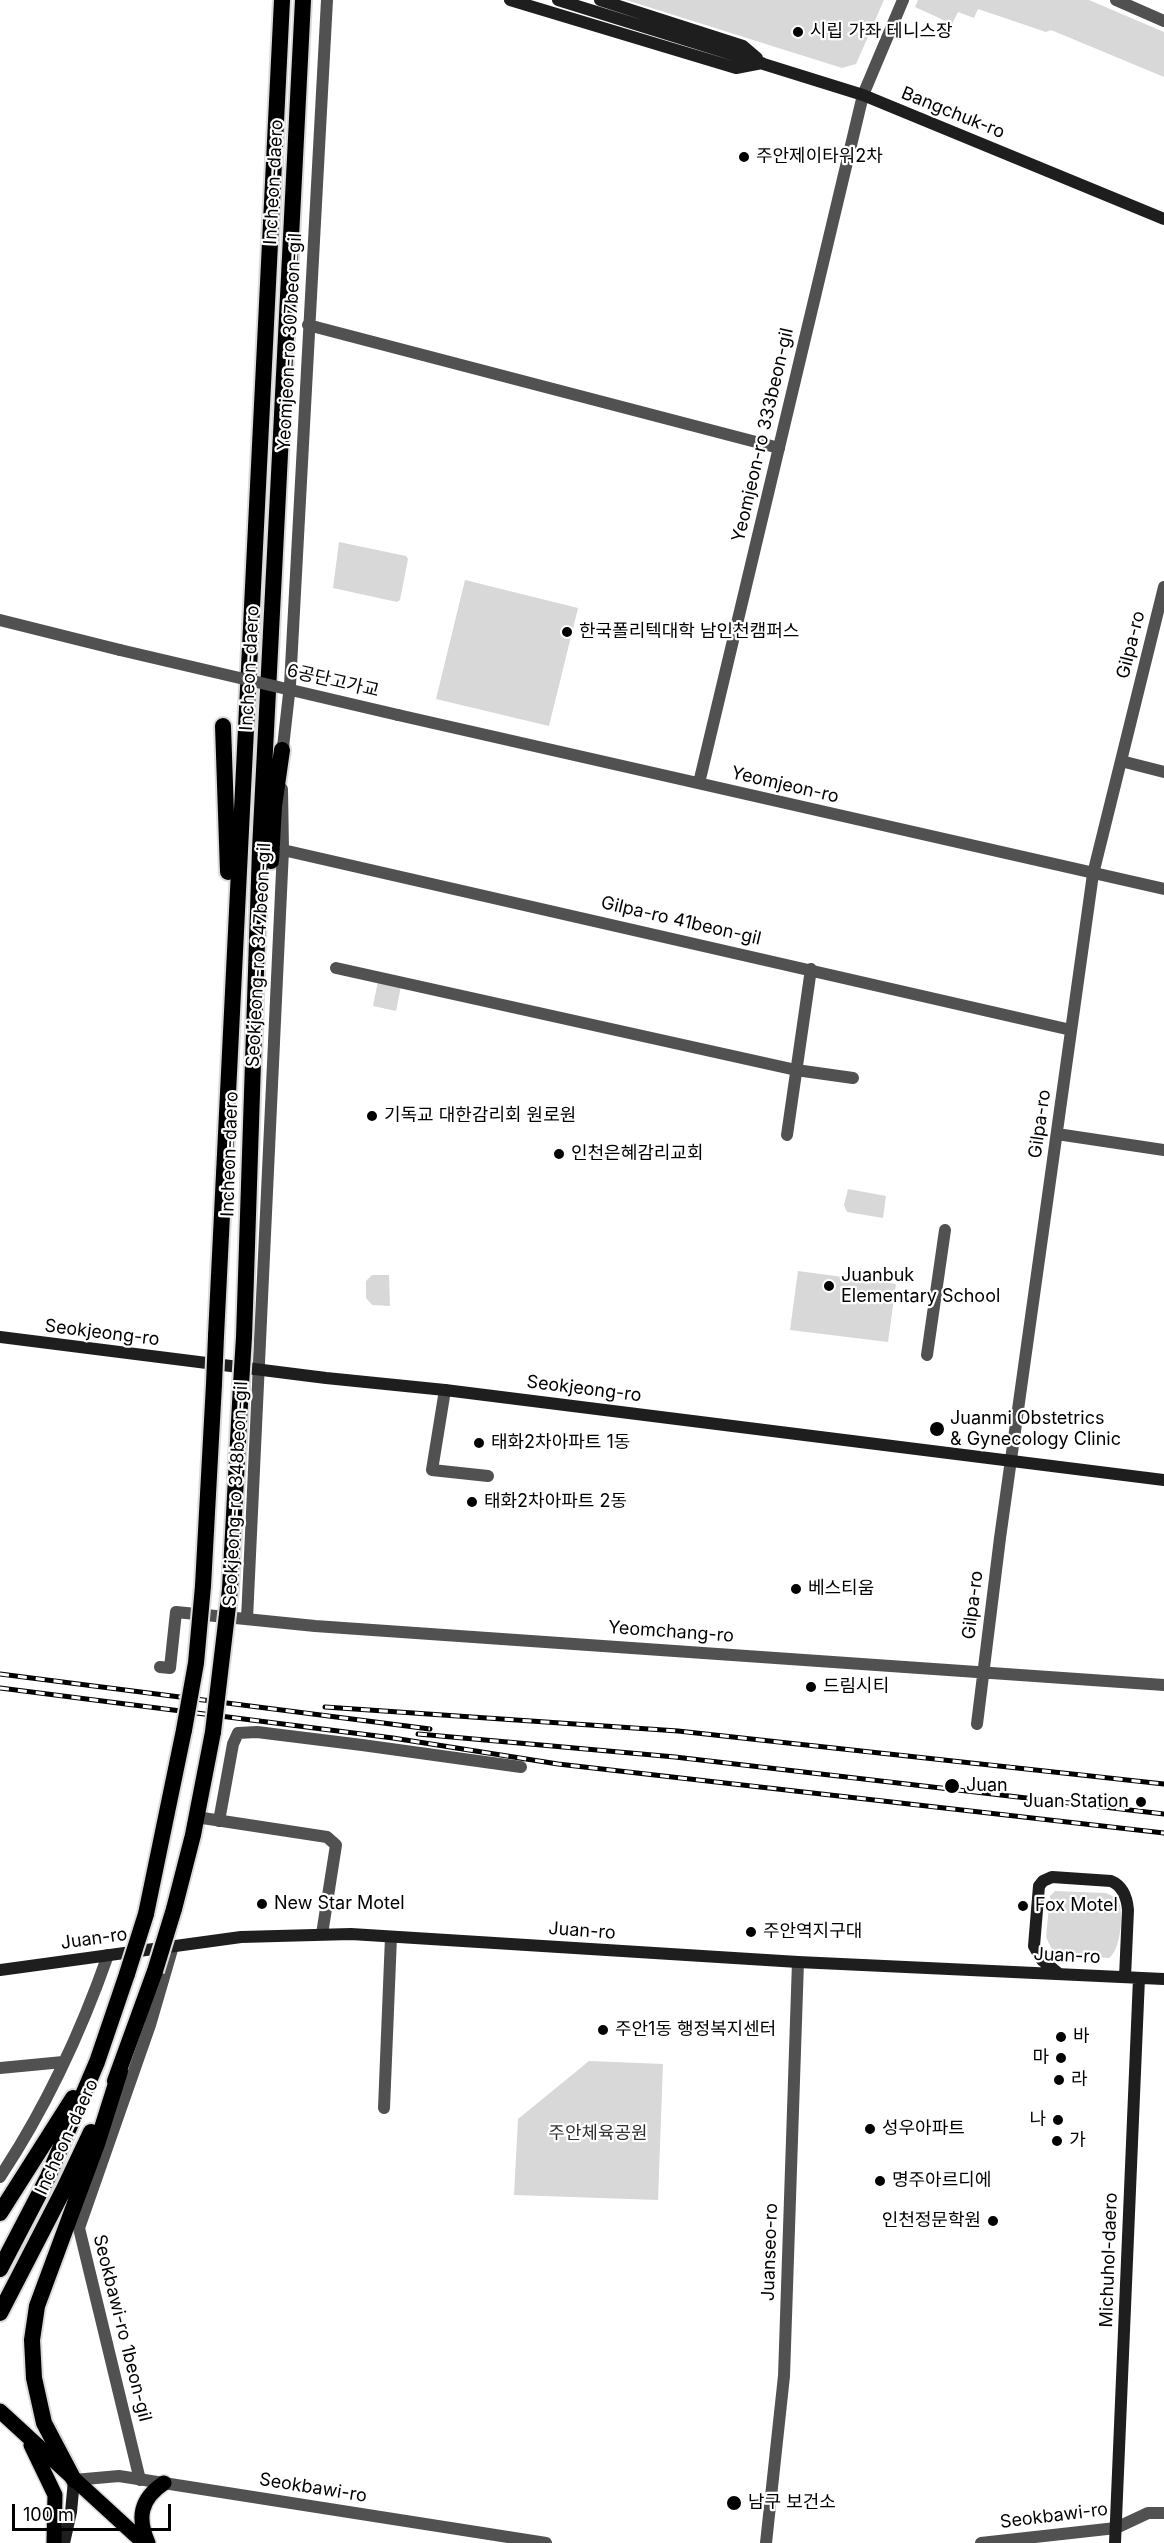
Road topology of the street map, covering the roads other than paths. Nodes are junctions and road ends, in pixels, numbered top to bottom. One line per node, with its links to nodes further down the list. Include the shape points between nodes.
1 (282, 0): 29 (highway, Incheon-daero)
2 (303, 0): 30 (highway, Incheon-daero)
3 (327, 0): 13 (street, Yeomjeon-ro 307beon-gil)
4 (510, 0): 10 (main road, via 736,68)
5 (558, 0): 10 (main road, Bangchuk-ro)
6 (600, 0): 10 (main road, via 743,46)
7 (903, 0): 11 (street, Yeomjeon-ro 333beon-gil)
8 (1116, 0): 9 (street)
9 (1164, 21)
10 (763, 63): 11 (main road, Bangchuk-ro)
11 (863, 95): 12 (main road, Bangchuk-ro); 14 (street, Yeomjeon-ro 333beon-gil)
12 (1164, 219)
13 (308, 325): 14 (street); 17 (street, Yeomjeon-ro 307beon-gil)
14 (779, 448): 23 (street, Yeomjeon-ro 333beon-gil)
15 (1164, 587): 21 (street, Gilpa-ro)
16 (0, 620): 18 (street, 6공단고가교, bridge)
17 (290, 685): 20 (street, Seokjeong-ro 347beon-gil)
18 (398, 715): 23 (street, Yeomjeon-ro)
19 (223, 726): 29 (highway)
20 (282, 750): 24 (street, Seokjeong-ro 347beon-gil); 30 (highway, via 267,910)
21 (1121, 761): 22 (street); 25 (street, Gilpa-ro)
22 (1164, 772)
23 (699, 783): 25 (street, Yeomjeon-ro)
24 (283, 850): 28 (street, Gilpa-ro 41beon-gil); 40 (street, Seokjeong-ro 347beon-gil)
25 (1093, 874): 26 (street, Yeomjeon-ro); 31 (street, Gilpa-ro)
26 (1164, 889)
27 (336, 968): 32 (street)
28 (811, 969): 31 (street, Gilpa-ro 41beon-gil); 32 (street)
29 (233, 976): 64 (highway, Incheon-daero, bridge, via 196,1663 146,1914)
30 (255, 980): 51 (highway, Incheon-daero, bridge, via 244,1337 230,1589 213,1732)
31 (1071, 1029): 34 (street, Gilpa-ro)
32 (796, 1070): 33 (street); 35 (street)
33 (854, 1078)
34 (1057, 1134): 36 (street); 42 (street, Gilpa-ro)
35 (787, 1135)
36 (1164, 1150)
37 (945, 1230): 39 (street)
38 (0, 1337): 40 (main road, Seokjeong-ro)
39 (927, 1355)
40 (260, 1370): 41 (main road, Seokjeong-ro); 45 (street, Seokjeong-ro 348beon-gil)
41 (445, 1390): 42 (main road, Seokjeong-ro); 43 (street, via 432,1470)
42 (1011, 1461): 44 (main road, Seokjeong-ro); 47 (street, Gilpa-ro)
43 (488, 1476)
44 (1164, 1480)
45 (247, 1619): 46 (street, Yeomchang-ro, via 176,1612 170,1668); 47 (street, Yeomchang-ro, via 459,1637)
46 (160, 1667)
47 (983, 1671): 48 (street, Yeomchang-ro); 49 (street, Gilpa-ro)
48 (1164, 1685)
49 (977, 1724)
50 (521, 1767): 52 (street, via 257,1732 238,1733)
51 (196, 1817): 52 (street); 66 (highway, Incheon-daero, bridge, via 174,1909)
52 (219, 1821): 53 (street, via 333,1841 336,1845)
53 (322, 1934): 54 (main road, Juan-ro); 55 (main road, Juan-ro, via 241,1937)
54 (391, 1937): 57 (main road, Juan-ro); 67 (street)
55 (173, 1946): 56 (main road, Juan-ro); 75 (street, Seokbawi-ro 1beon-gil, via 150,2025 79,2228)
56 (108, 1955): 58 (main road, Juan-ro); 63 (street, via 90,2006)
57 (798, 1962): 59 (main road, Juan-ro); 83 (street, Juanseo-ro, via 784,2376)
58 (0, 1970)
59 (1059, 1974): 60 (main road, Juan-ro); 60 (main road, via 1042,1960 1034,1946 1039,1886 1052,1877 1117,1883 1127,1899 1128,1910)
60 (1125, 1977): 61 (main road, Juan-ro)
61 (1139, 1978): 62 (main road, Juan-ro); 78 (main road, Michuhol-daero)
62 (1164, 1979)
63 (63, 2062): 65 (street); 68 (street)
64 (97, 2062): 69 (highway); 70 (highway, Incheon-daero, via 48,2176)
65 (0, 2068)
66 (120, 2071): 71 (highway, Incheon-daero); 74 (highway, via 37,2306 32,2340 34,2378 44,2423)
67 (384, 2108)
68 (0, 2177)
69 (0, 2213)
70 (0, 2269)
71 (0, 2313)
72 (0, 2411): 73 (main road)
73 (25, 2434): 74 (main road); 79 (main road, via 55,2495)
74 (74, 2480): 75 (street, Seokbawi-ro, via 119,2476); 80 (main road); 81 (main road)
75 (140, 2480): 76 (street, Seokbawi-ro)
76 (164, 2483): 81 (main road, via 151,2491 144,2505 141,2526); 82 (street, Seokbawi-ro)
77 (1164, 2512): 78 (street, Seokbawi-ro, via 1148,2513)
78 (1116, 2528): 84 (street, Seokbawi-ro); 85 (main road, Michuhol-daero)
79 (54, 2543)
80 (64, 2543)
81 (146, 2543)
82 (546, 2543)
83 (766, 2543)
84 (981, 2543)
85 (1115, 2543)

